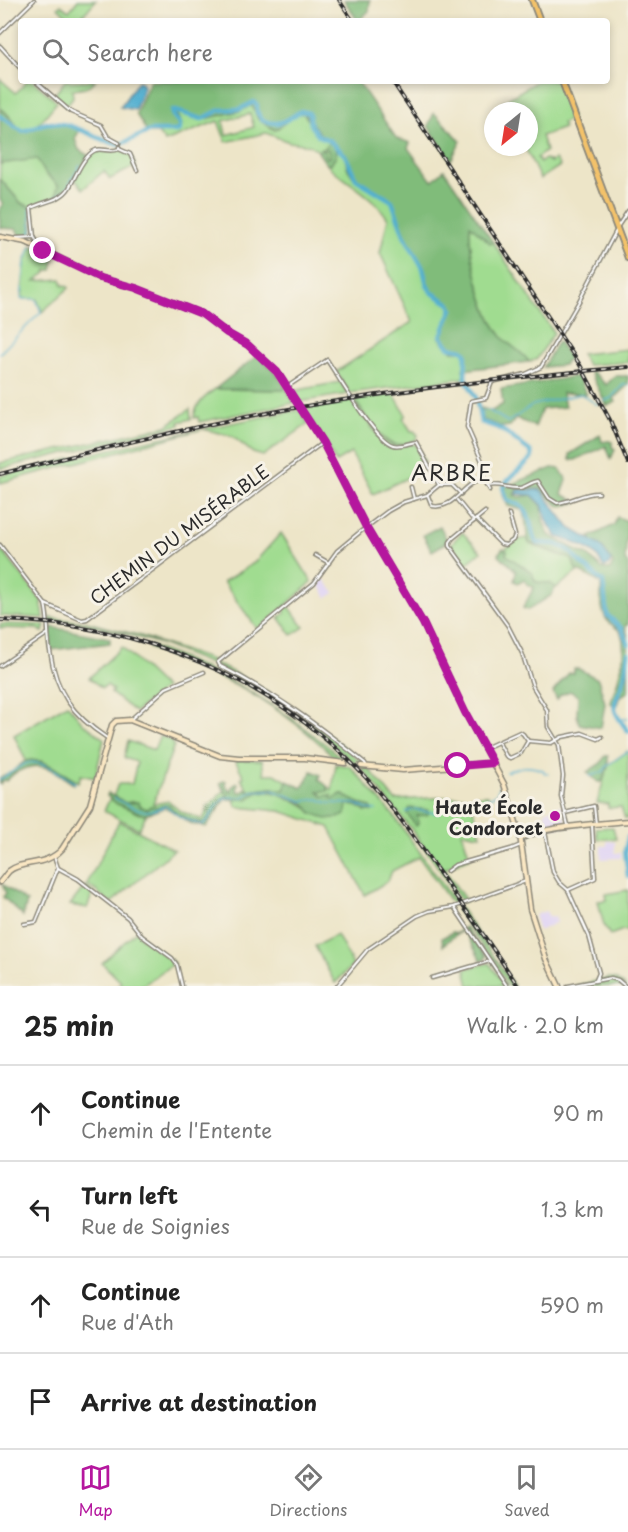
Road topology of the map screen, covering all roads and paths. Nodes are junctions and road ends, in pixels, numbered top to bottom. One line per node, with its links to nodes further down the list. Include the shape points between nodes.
1 (34, 0): 4 (street)
2 (532, 0): 3 (main road)
3 (539, 18)
4 (0, 33)
5 (0, 46): 6 (street)
6 (18, 66)
7 (38, 84): 9 (street, via 70,112 101,125)
8 (563, 84): 12 (main road)
9 (119, 146): 10 (street, via 130,154); 14 (street, via 110,152 94,151 65,193 32,208)
10 (137, 170)
11 (628, 211): 12 (street)
12 (617, 228): 17 (main road); 20 (street, via 537,371 492,382 488,394 472,401 467,426 482,461)
13 (0, 237): 15 (street)
14 (34, 237): 15 (street); 16 (street)
15 (12, 239): 16 (street)
16 (43, 251): 18 (street, via 100,278 202,314 266,360)
17 (628, 258)
18 (287, 387): 19 (street); 21 (street, via 327,360 370,425 392,445 416,442)
19 (323, 443): 33 (street); 37 (street, CHEMIN DU MISÉRABLE, via 87,619)
20 (483, 479): 22 (street); 26 (street)
21 (438, 485): 26 (street, via 452,485); 27 (street)
22 (488, 486): 24 (street); 25 (street, via 501,484 518,489 534,481 557,503)
23 (411, 487): 28 (street)
24 (490, 490)
25 (599, 493)
26 (460, 494): 29 (street)
27 (427, 495): 28 (street); 29 (street, via 434,507)
28 (414, 499): 33 (street)
29 (457, 500): 32 (street)
30 (485, 512): 32 (street)
31 (509, 514): 32 (street, via 515,535 506,545)
32 (475, 520): 45 (street, via 453,538 450,546 511,631 532,687 547,710 547,726)
33 (366, 527): 36 (street); 47 (street, via 423,623)
34 (0, 545): 37 (street)
35 (315, 555): 36 (street)
36 (328, 563): 51 (street, via 314,583 218,663 307,717)
37 (45, 604): 38 (street)
38 (48, 633): 39 (street); 43 (street, via 59,690 84,721)
39 (0, 666)
40 (204, 672): 41 (street, via 175,683)
41 (130, 720): 43 (street, via 115,722); 48 (street, via 220,756)
42 (602, 737): 45 (street, via 582,733)
43 (107, 738): 58 (street, via 88,808)
44 (528, 741): 45 (street); 46 (street, via 520,732); 46 (street, via 521,753 510,758)
45 (556, 741): 52 (street)
46 (499, 742): 47 (street)
47 (485, 748): 49 (street)
48 (345, 763)
49 (493, 763): 51 (street, via 403,770); 57 (street)
50 (361, 766): 51 (street)
51 (367, 767)
52 (566, 813): 54 (street, via 594,806); 55 (street)
53 (628, 821): 54 (street)
54 (594, 825): 55 (street); 63 (street, via 595,878)
55 (569, 828): 56 (street)
56 (545, 831): 57 (street); 63 (street, via 553,872)
57 (522, 839): 60 (street, via 511,849 455,865); 61 (street)
58 (54, 856): 59 (street); 62 (street, via 12,869)
59 (58, 868): 65 (street, via 36,922); 69 (street, via 129,918 142,936 172,958)
60 (447, 871)
61 (526, 881): 64 (street); 72 (street, via 530,909)
62 (0, 882)
63 (568, 890): 68 (street, via 590,940 599,973)
64 (454, 907): 66 (street); 70 (street, via 429,910 412,918 368,949)
65 (24, 924)
66 (490, 961): 67 (street); 71 (street)
67 (432, 978)
68 (596, 980): 73 (street); 74 (street, via 614,979)
69 (182, 986)
70 (337, 986)
71 (507, 986)
72 (558, 986)
73 (568, 986)
74 (625, 986)

